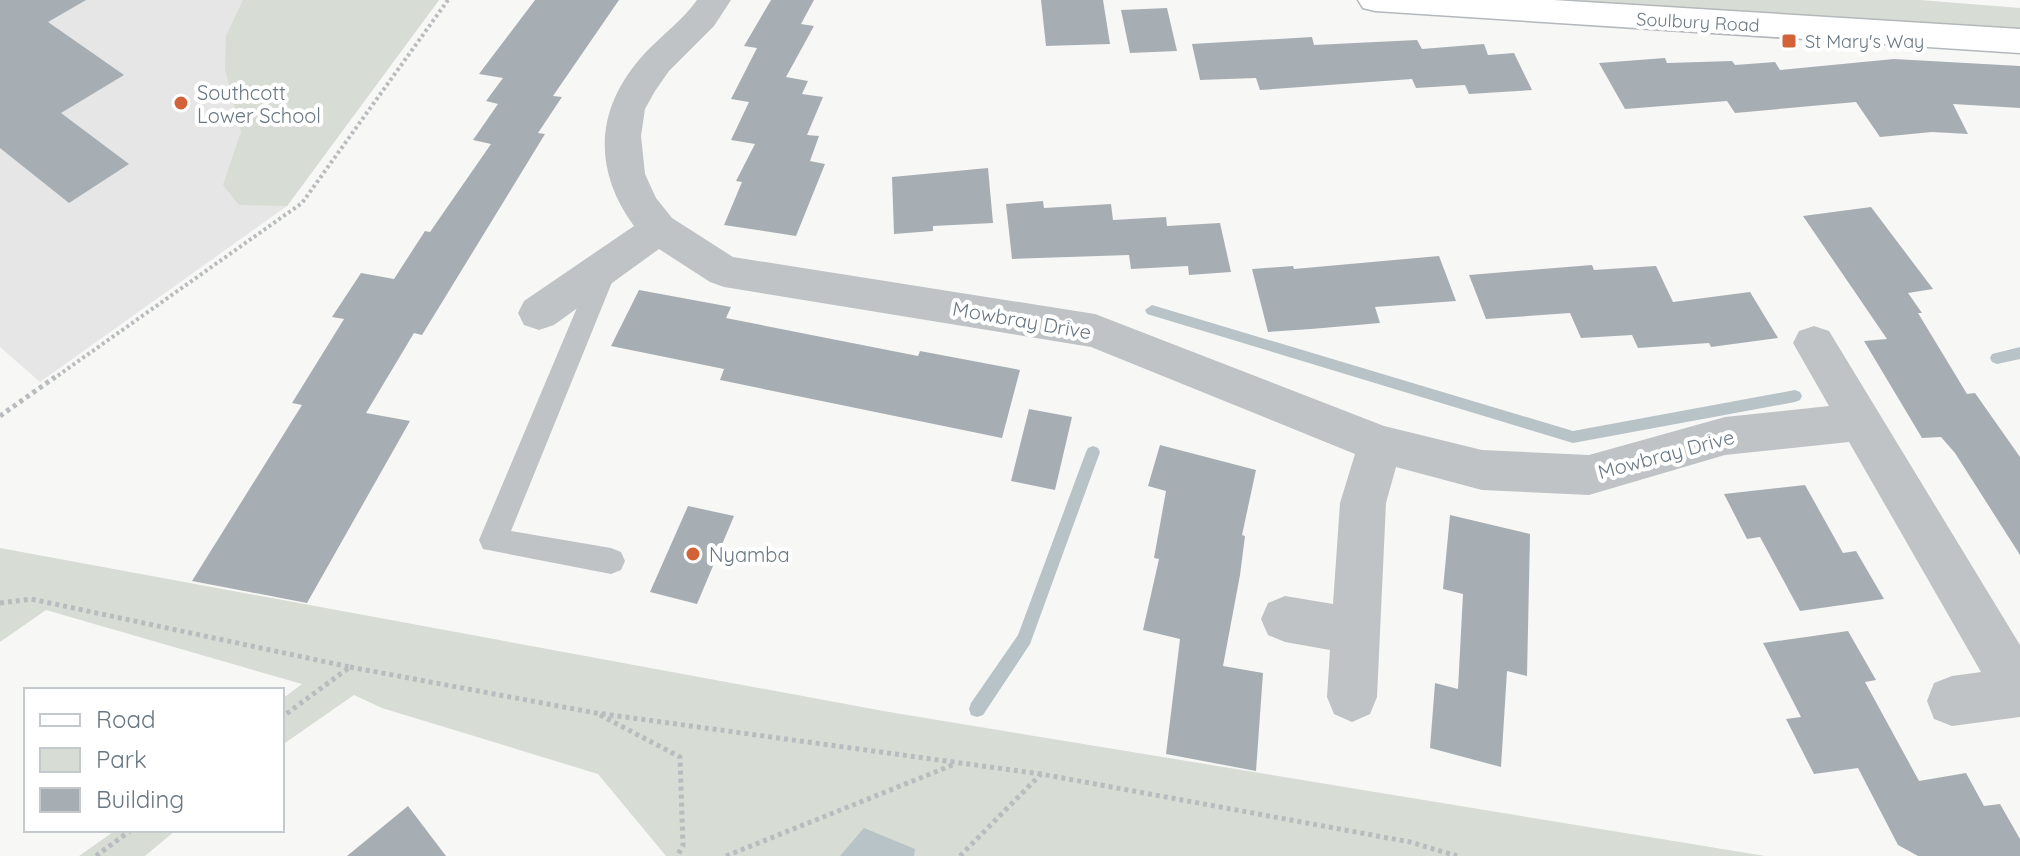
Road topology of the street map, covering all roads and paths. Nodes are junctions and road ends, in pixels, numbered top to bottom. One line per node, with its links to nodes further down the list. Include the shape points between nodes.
1 (448, 0): 9 (path, via 302,203)
2 (714, 0): 5 (street, Mowbray Drive, via 685,38 657,62 627,109 622,136 626,174)
3 (1375, 0): 4 (street, Soulbury Road)
4 (2020, 41)
5 (658, 229): 6 (street); 11 (street, Mowbray Drive, via 724,271 1095,331)
6 (607, 265): 7 (street); 12 (lane, via 493,540)
7 (539, 313)
8 (1814, 343): 10 (street)
9 (0, 416)
10 (1859, 422): 11 (street, Mowbray Drive, via 1725,436 1589,475 1482,470); 17 (street)
11 (1380, 444): 15 (street, via 1363,503)
12 (611, 561)
13 (0, 603): 16 (path, via 31,599)
14 (1285, 619): 15 (street)
15 (1355, 631): 18 (street)
16 (350, 667): 20 (path); 21 (path)
17 (2020, 692): 19 (street)
18 (1352, 697)
19 (1952, 701)
20 (596, 713): 22 (path); 26 (path, via 680,757 683,846)
21 (284, 716)
22 (959, 763): 23 (path); 27 (path)
23 (1041, 774): 28 (path); 29 (path, via 1410,842)
24 (128, 832): 25 (path)
25 (96, 856)
26 (677, 856)
27 (726, 856)
28 (960, 856)
29 (1457, 856)

